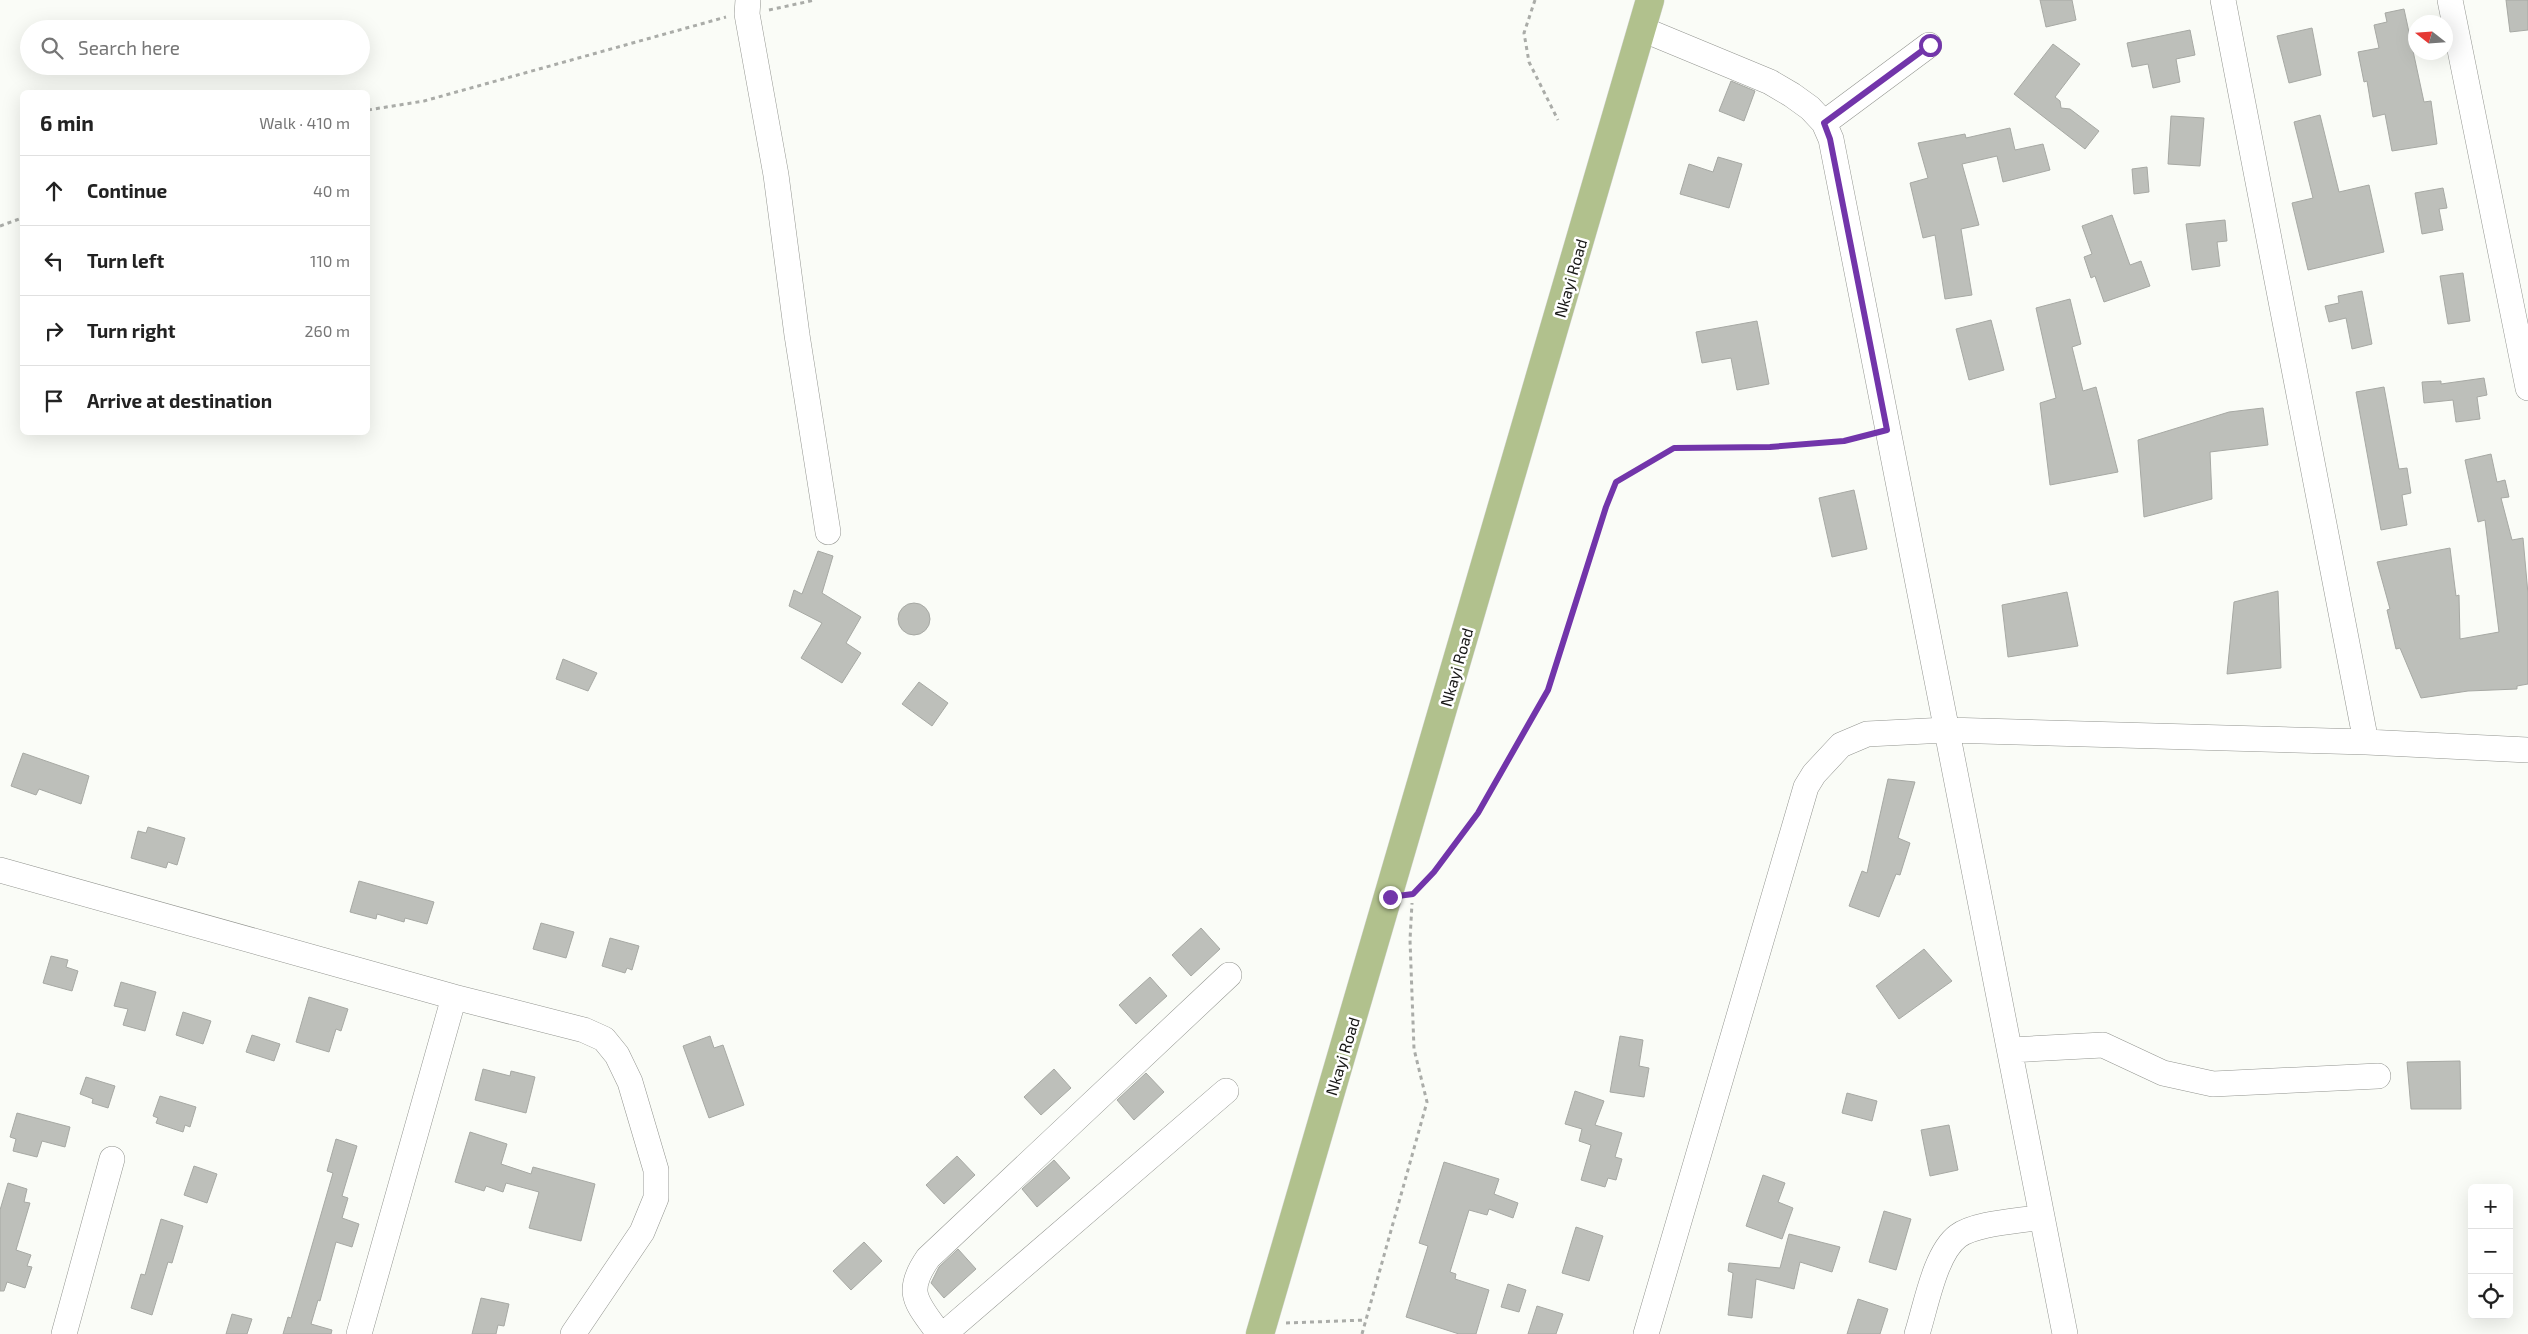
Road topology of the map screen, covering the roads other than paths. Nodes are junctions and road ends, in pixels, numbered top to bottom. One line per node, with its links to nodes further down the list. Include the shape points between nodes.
1 (1650, 0): 5 (main road, Nkayi Road)
2 (2223, 0): 11 (street)
3 (2450, 0): 8 (street)
4 (747, 7): 9 (street, via 776,174)
5 (1642, 29): 7 (street, via 1770,82 1810,108); 21 (main road, Nkayi Road)
6 (1930, 45): 7 (street)
7 (1824, 123): 10 (street, via 1830,139)
8 (2528, 388)
9 (828, 532)
10 (1946, 730): 11 (street); 16 (street); 27 (street, via 1867,734 1841,745 1806,787)
11 (2366, 742): 12 (street)
12 (2528, 750)
13 (0, 870): 15 (street)
14 (1229, 975): 25 (street, via 928,1258 916,1281 915,1299)
15 (454, 997): 22 (street, via 584,1030 604,1039 617,1055 630,1082 656,1170 656,1198 642,1232); 24 (street)
16 (2010, 1050): 17 (street, via 2103,1046 2163,1073 2213,1084); 20 (street)
17 (2378, 1076)
18 (1226, 1092): 26 (street)
19 (112, 1159): 23 (street)
20 (2041, 1217): 28 (street, via 1976,1228 1959,1236 1943,1252); 29 (street)
21 (1262, 1329)
22 (584, 1330)
23 (64, 1334)
24 (359, 1334)
25 (939, 1334)
26 (944, 1334)
27 (1646, 1334)
28 (1916, 1334)
29 (2065, 1334)

